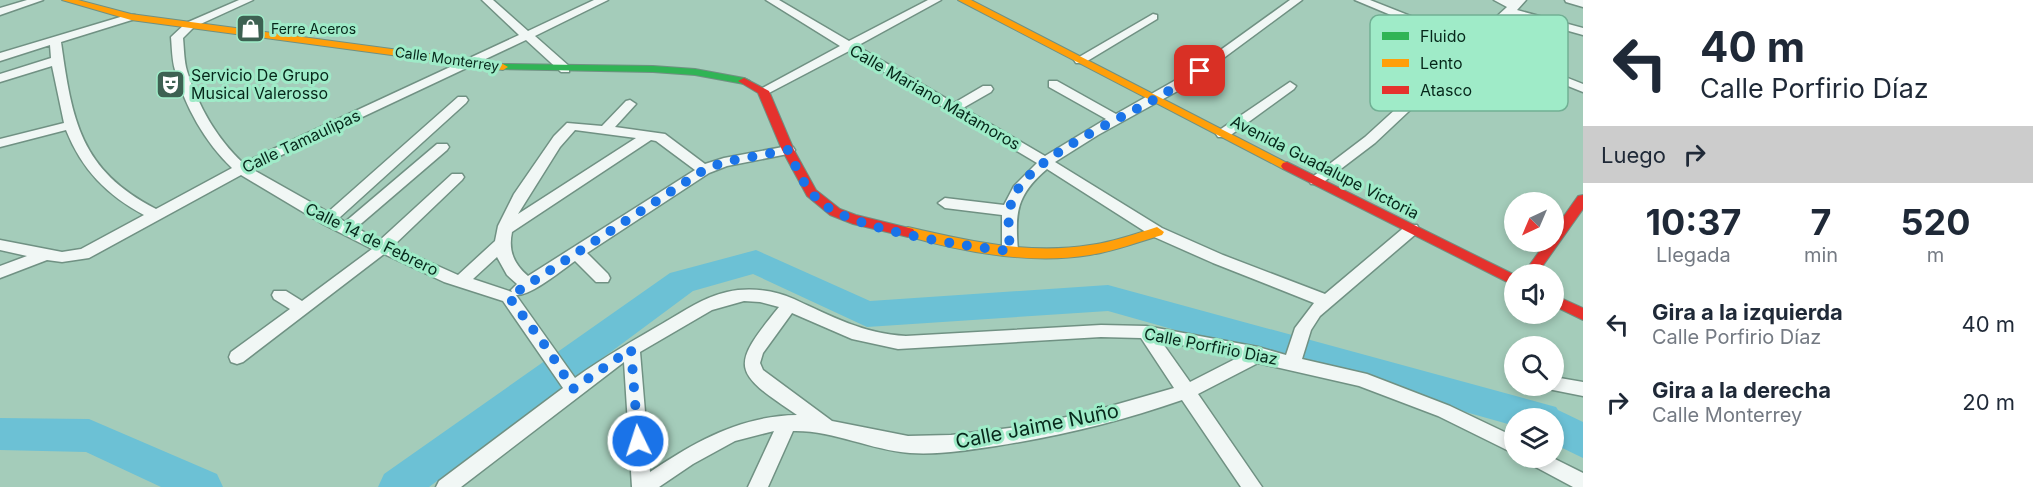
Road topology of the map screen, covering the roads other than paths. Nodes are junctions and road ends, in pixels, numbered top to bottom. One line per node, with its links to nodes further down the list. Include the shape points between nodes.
1 (38, 0): 17 (street)
2 (67, 0): 20 (street, Calle Monterrey)
3 (248, 0): 22 (street)
4 (487, 0): 25 (street)
5 (576, 0): 16 (street)
6 (603, 0): 16 (street, Calle Tamaulipas)
7 (771, 0): 27 (street, Calle Mariano Matamoros)
8 (936, 0): 27 (street)
9 (963, 0): 30 (street, Avenida Guadalupe Victoria)
10 (1297, 0): 41 (street)
11 (1360, 0): 18 (street)
12 (1500, 0): 15 (street)
13 (1570, 0): 14 (street)
14 (1583, 4)
15 (1514, 6): 19 (street)
16 (586, 8): 25 (street, Calle Tamaulipas)
17 (0, 12)
18 (1399, 15)
19 (1538, 15)
20 (131, 17): 22 (street, Calle Monterrey); 26 (street)
21 (1153, 17): 30 (street)
22 (190, 25): 31 (street, Calle Monterrey); 54 (street, Calle 14 de Febrero, via 177,37 186,88 218,147)
23 (1568, 26): 24 (street)
24 (1583, 32)
25 (527, 35): 31 (street, Calle Tamaulipas); 32 (street)
26 (55, 40): 28 (street); 29 (street)
27 (849, 47): 39 (street); 43 (street, Calle Mariano Matamoros)
28 (0, 57)
29 (58, 60): 33 (street); 46 (street)
30 (1080, 60): 41 (street, Avenida Guadalupe Victoria)
31 (469, 62): 32 (street, Calle Monterrey); 54 (street, Calle Tamaulipas)
32 (565, 69): 39 (street, Calle Monterrey, via 694,72 745,81)
33 (0, 78)
34 (1568, 82): 37 (street)
35 (1053, 84): 45 (street)
36 (1290, 86): 48 (street)
37 (1583, 88)
38 (987, 89): 43 (street)
39 (763, 91): 52 (street)
40 (462, 100): 62 (street)
41 (1155, 100): 45 (street); 48 (street, Avenida Guadalupe Victoria)
42 (630, 104): 47 (street)
43 (954, 108): 53 (street, Calle Mariano Matamoros)
44 (1401, 111): 57 (street)
45 (1117, 120): 53 (street)
46 (70, 124): 50 (street); 61 (street, via 81,150 106,183)
47 (604, 131): 49 (street); 67 (street, via 576,125 568,129 508,215)
48 (1223, 134): 57 (street, Avenida Guadalupe Victoria)
49 (650, 135): 55 (street, via 669,142); 67 (street)
50 (0, 143)
51 (442, 147): 64 (street)
52 (788, 150): 55 (street, via 724,162); 70 (street, via 811,193 835,212 937,240)
53 (1046, 162): 60 (street, via 1021,186); 66 (street, Calle Mariano Matamoros)
54 (241, 169): 61 (street, Calle Tamaulipas); 62 (street, Calle 14 de Febrero)
55 (704, 170): 71 (street)
56 (457, 177): 69 (street)
57 (1316, 181): 65 (street, Avenida Guadalupe Victoria)
58 (1583, 199): 63 (street)
59 (945, 202): 60 (street)
60 (1009, 211): 70 (street)
61 (154, 214): 72 (street, Calle Tamaulipas, via 84,254)
62 (328, 220): 64 (street, Calle 14 de Febrero)
63 (1564, 226)
64 (346, 229): 69 (street, Calle 14 de Febrero)
65 (1412, 230): 74 (street, Avenida Guadalupe Victoria); 80 (street)
66 (1158, 232): 70 (street, via 1077,252); 80 (street, Calle Mariano Matamoros)
67 (503, 236): 76 (street); 77 (street, via 508,264)
68 (0, 245): 72 (street)
69 (383, 247): 76 (street, Calle 14 de Febrero); 83 (street)
70 (1010, 251)
71 (577, 253): 75 (street); 77 (street)
72 (44, 255): 73 (street, Calle Tamaulipas)
73 (0, 272)
74 (1504, 275)
75 (602, 278)
76 (461, 281): 79 (street, Calle 14 de Febrero)
77 (528, 285): 79 (street)
78 (280, 295): 83 (street)
79 (509, 297): 91 (street)
80 (1326, 301): 89 (street, via 1303,328)
81 (790, 304): 85 (street, Calle Porfirio Diaz, via 841,329 879,341); 86 (street, Calle Porfirio Diaz, via 755,294 722,298); 95 (street, via 758,347 752,366 756,374)
82 (1564, 305): 84 (street)
83 (303, 309): 88 (street)
84 (1583, 314)
85 (1146, 332): 87 (street, Calle Porfirio Diaz); 93 (street)
86 (631, 349): 91 (street, Calle Porfirio Diaz); 100 (street)
87 (1258, 354): 89 (street, Calle Porfirio Diaz); 93 (street, Calle Jaime Nuño)
88 (237, 357)
89 (1294, 360): 96 (street, Calle Porfirio Diaz, via 1393,390)
90 (1564, 386): 92 (street)
91 (573, 389): 99 (street, Calle Porfirio Diaz)
92 (1583, 389)
93 (1185, 392): 95 (street, Calle Jaime Nuño, via 1077,422 958,443 889,442); 102 (street)
94 (788, 422): 95 (street, Calle Jaime Nuño); 100 (street, Calle Jaime Nuño, via 757,425 718,439); 101 (street)
95 (828, 427)
96 (1504, 441)
97 (1555, 468): 98 (street)
98 (1583, 483)
99 (446, 487)
100 (643, 487)
101 (758, 487)
102 (1252, 487)

